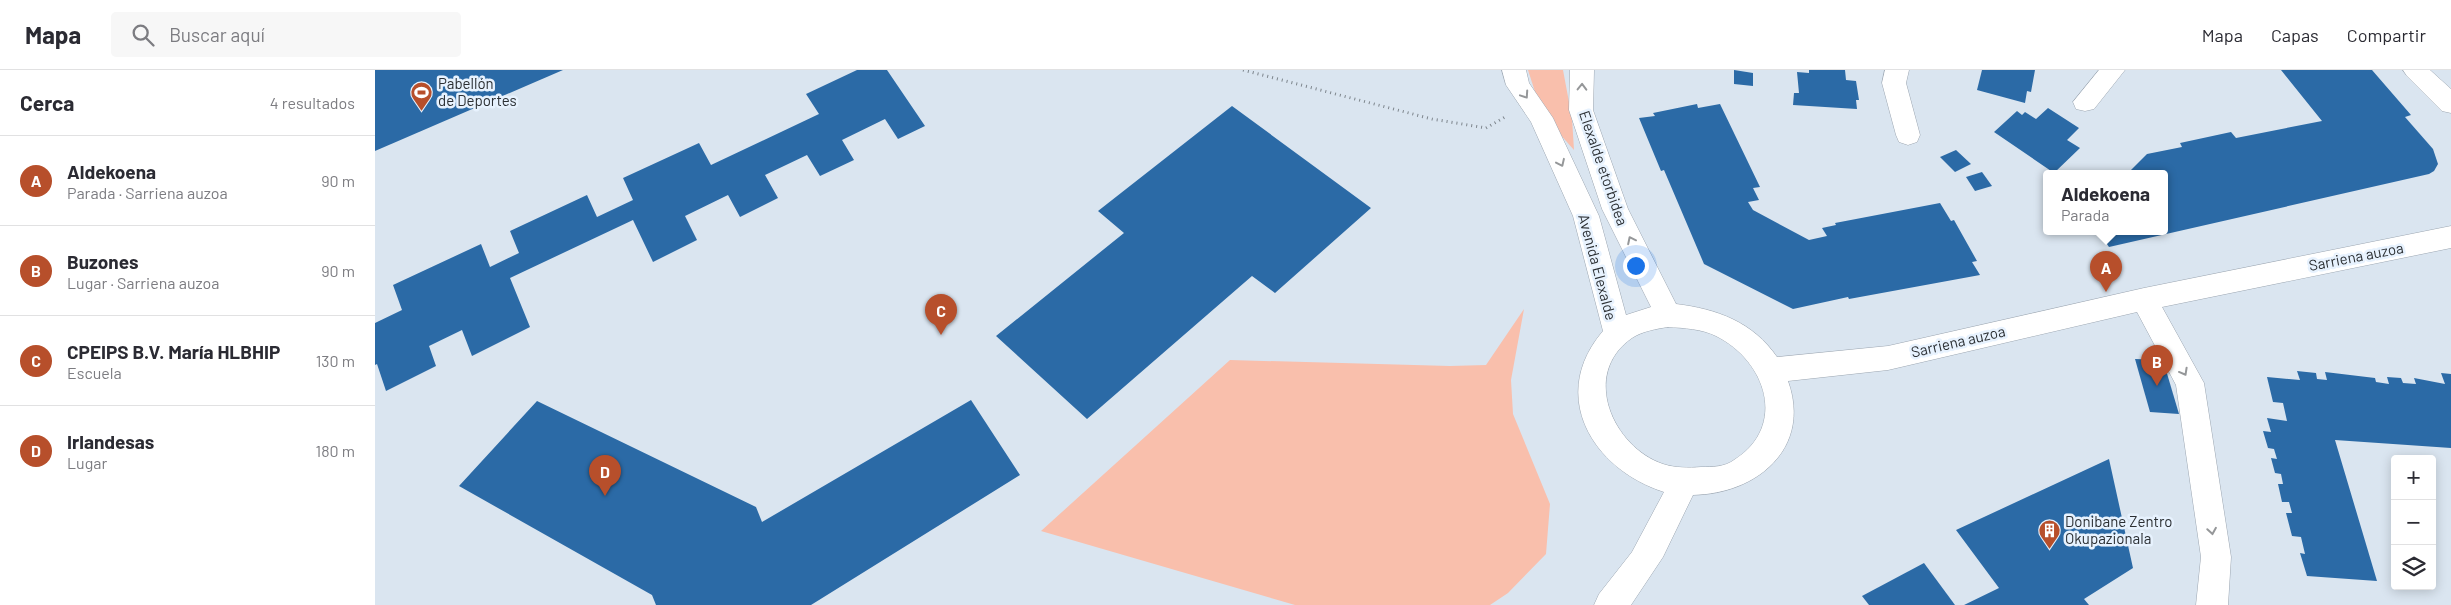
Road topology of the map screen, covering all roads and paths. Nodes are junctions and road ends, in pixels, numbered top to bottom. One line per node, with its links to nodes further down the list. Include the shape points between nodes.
1 (1243, 70): 9 (path, via 1377,105 1486,128)
2 (1514, 70): 14 (street, Avenida Elexalde, one-way to 14, via 1518,85 1541,118 1586,216)
3 (1582, 70): 13 (street, Elexalde etorbidea, one-way to 3, via 1615,209 1581,110)
4 (1897, 70): 10 (street, via 1894,82)
5 (2113, 70): 7 (street)
6 (2415, 70): 8 (street)
7 (2085, 102)
8 (2451, 104)
9 (1509, 115)
10 (1908, 135)
11 (2451, 237): 12 (street, Sarriena auzoa)
12 (2143, 299): 15 (street, Sarriena auzoa, via 1888,358); 18 (street, one-way to 18, via 2190,383 2216,557)
13 (1668, 315): 14 (street, via 1641,321); 15 (street, via 1699,318 1727,328 1752,347)
14 (1617, 334): 16 (street, via 1599,354 1591,379 1592,407 1603,433 1624,456 1652,474)
15 (1771, 370): 16 (street, via 1780,398 1779,426 1767,451 1745,470 1716,481)
16 (1683, 482): 17 (street, via 1660,535)
17 (1610, 605)
18 (2213, 605)

